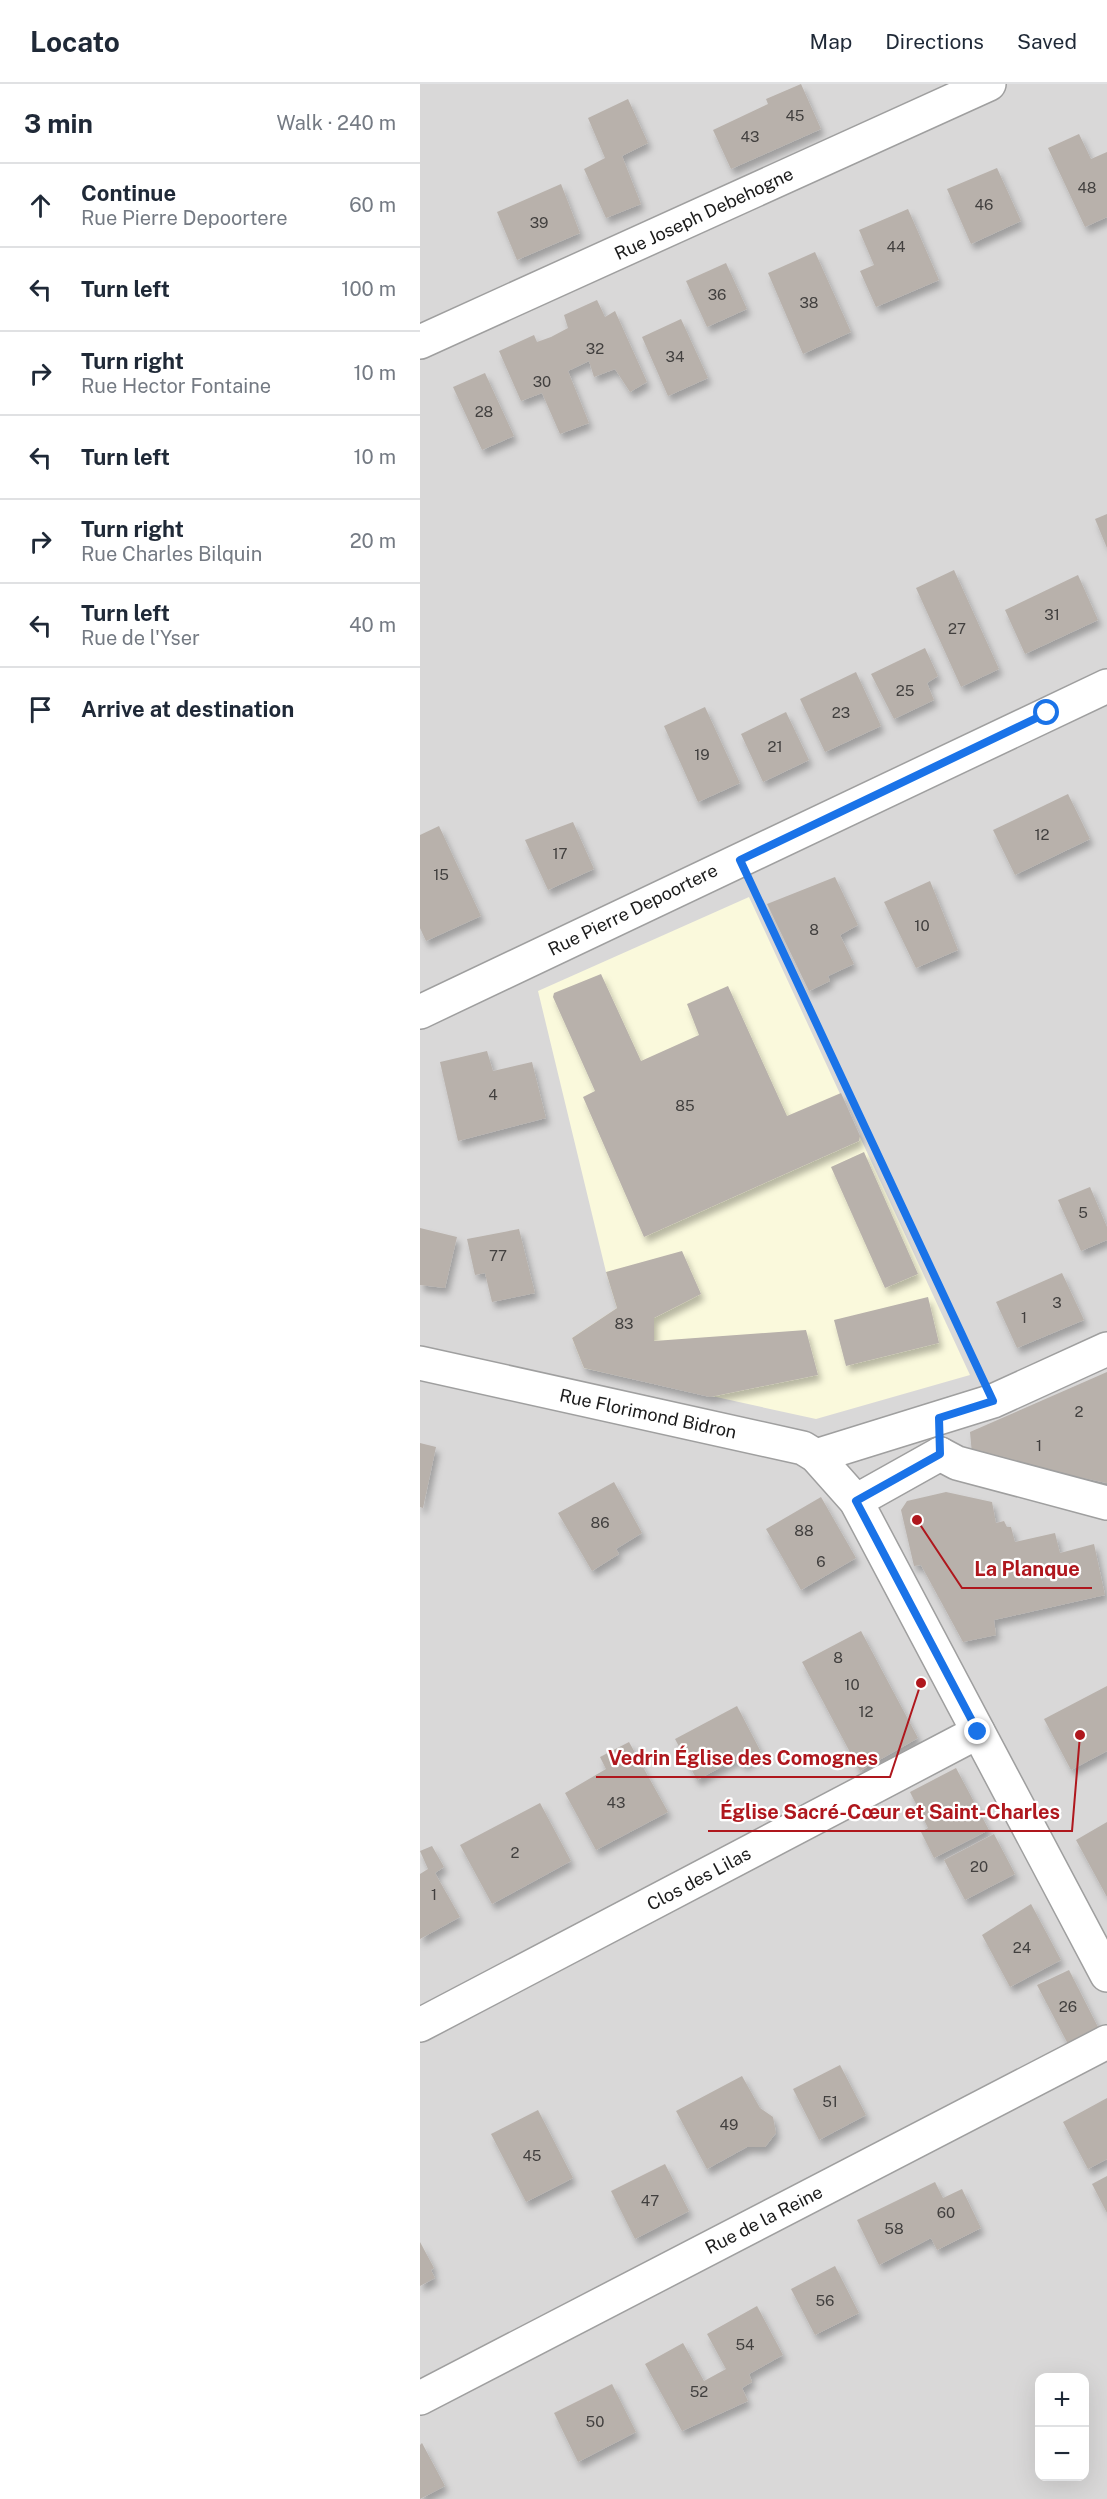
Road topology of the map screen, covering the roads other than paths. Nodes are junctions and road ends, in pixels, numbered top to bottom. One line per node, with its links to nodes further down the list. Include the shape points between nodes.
1 (988, 84): 2 (street, Rue Joseph Debehogne)
2 (420, 342)
3 (1107, 686): 4 (street, Rue Pierre Depoortere)
4 (420, 1012)
5 (1107, 1349): 7 (street, via 993,1401)
6 (420, 1363): 9 (street, Rue Florimond Bidron, via 803,1448)
7 (939, 1418): 8 (street); 9 (street)
8 (940, 1454): 10 (street); 11 (street, via 957,1463)
9 (816, 1456): 10 (street, Rue Florimond Bidron)
10 (856, 1501): 12 (street, Rue Florimond Bidron)
11 (1107, 1503)
12 (978, 1732): 13 (street, Rue Florimond Bidron); 14 (street, Clos des Lilas)
13 (1107, 1975)
14 (420, 2025)
15 (1107, 2042): 16 (street, Rue de la Reine)
16 (420, 2398)

